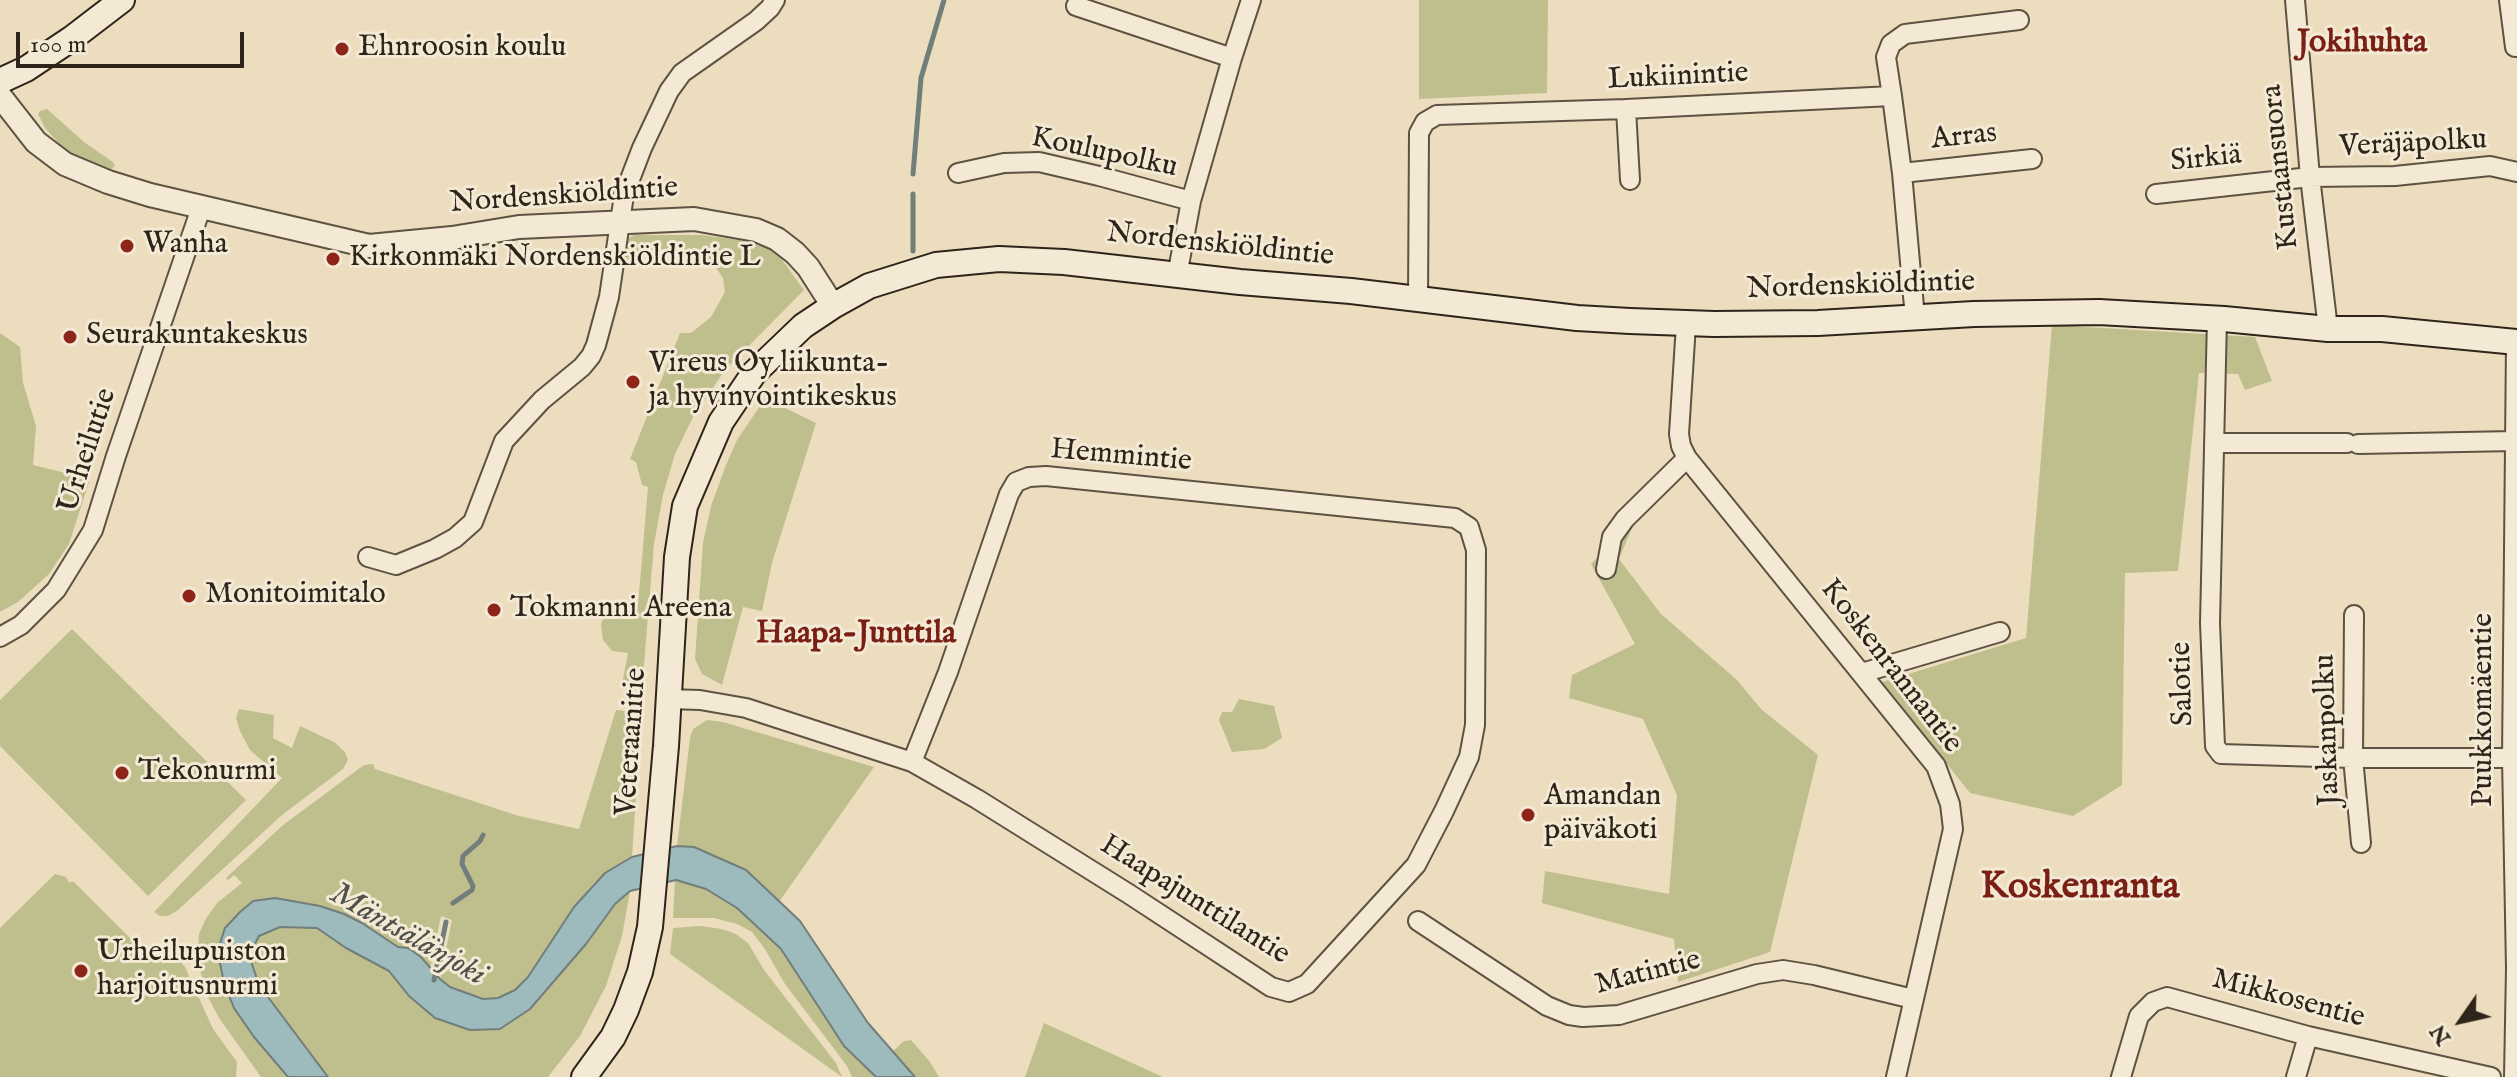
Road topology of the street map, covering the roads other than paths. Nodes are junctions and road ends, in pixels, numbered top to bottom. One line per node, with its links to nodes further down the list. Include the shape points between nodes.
1 (122, 0): 10 (main road, via 49,54)
2 (775, 0): 23 (street, via 756,21 682,73 669,91 633,170)
3 (1251, 0): 9 (street)
4 (2295, 0): 18 (street, Kustaansuora)
5 (2509, 0): 8 (street)
6 (1076, 6): 9 (street)
7 (2019, 20): 12 (street, via 1905,34 1891,44 1886,57)
8 (2515, 47)
9 (1232, 58): 21 (street)
10 (0, 81)
11 (0, 96): 22 (street, Nordenskiöldintie, via 36,142 65,164)
12 (1892, 96): 13 (street, Lukiinintie); 17 (street)
13 (1626, 109): 19 (street); 25 (street, Lukiinintie, via 1437,115 1425,122 1418,150)
14 (2032, 159): 17 (street, Arras)
15 (2517, 172): 18 (street, Veräjäpolku, via 2490,166 2395,176)
16 (958, 173): 21 (street, Koulupolku, via 1039,162)
17 (1902, 173): 27 (street)
18 (2310, 177): 20 (street, Sirkiä); 30 (street, Kustaansuora)
19 (1630, 180)
20 (2156, 194)
21 (1191, 201): 24 (street)
22 (201, 208): 23 (street, Nordenskiöldintie, via 369,246); 40 (street, Urheilutie, via 93,530 56,590 21,625)
23 (619, 221): 26 (street, Nordenskiöldintie, via 694,219 756,230 795,253); 36 (street, via 609,297 591,356 504,441 473,522 455,538 396,565)
24 (1177, 276): 25 (main road, Nordenskiöldintie); 26 (main road, Nordenskiöldintie, via 1064,262 954,261 869,286)
25 (1418, 299): 29 (main road, Nordenskiöldintie, via 1577,318)
26 (833, 306): 42 (main road, Veteraanitie, via 803,326 754,373 721,422 705,458 685,506 677,557)
27 (1915, 318): 28 (main road, Nordenskiöldintie, via 2099,312); 29 (main road, Nordenskiöldintie)
28 (2217, 318): 30 (main road, Nordenskiöldintie); 33 (street, Salotie)
29 (1686, 324): 34 (street, Koskenrannantie, via 1679,434)
30 (2328, 329): 31 (main road, Nordenskiöldintie)
31 (2516, 342): 32 (street, Puukkomäentie)
32 (2515, 441): 33 (street); 44 (street, Puukkomäentie)
33 (2214, 443): 43 (street, Salotie, via 2210,623 2215,746 2221,754)
34 (1687, 458): 37 (street, via 1625,519 1612,537); 41 (street, Koskenrannantie)
35 (1469, 527): 45 (street, Hemmintie, via 1455,518 1046,476 1016,482); 45 (street, Haapajunttilantie, via 1476,566 1475,725 1469,757 1416,865 1307,984 1289,992 1271,987)
36 (368, 557)
37 (1606, 569)
38 (2354, 615): 43 (street, Jaskanpolku)
39 (2000, 632): 41 (street)
40 (0, 637)
41 (1862, 673): 49 (street, Koskenrannantie, via 1936,766 1950,804 1953,829)
42 (668, 699): 45 (street, Haapajunttilantie, via 746,708); 51 (main road, Veteraanitie, via 646,950 613,1037)
43 (2353, 758): 44 (street, Salotie); 46 (street, Jaskanpolku)
44 (2512, 758): 47 (street, Puukkomäentie)
45 (912, 762)
46 (2361, 843)
47 (2516, 855): 56 (street, Puukkomäentie)
48 (1418, 921): 49 (street, Matintie, via 1569,1015 1619,1015 1783,970)
49 (1913, 999): 52 (street, Koskenrannantie)
50 (2308, 1036): 53 (street, Mikkosentie, via 2167,997 2139,1016); 54 (street); 55 (street, Mikkosentie)
51 (584, 1077)
52 (1896, 1077)
53 (2121, 1077)
54 (2296, 1077)
55 (2491, 1077)
56 (2514, 1077)

